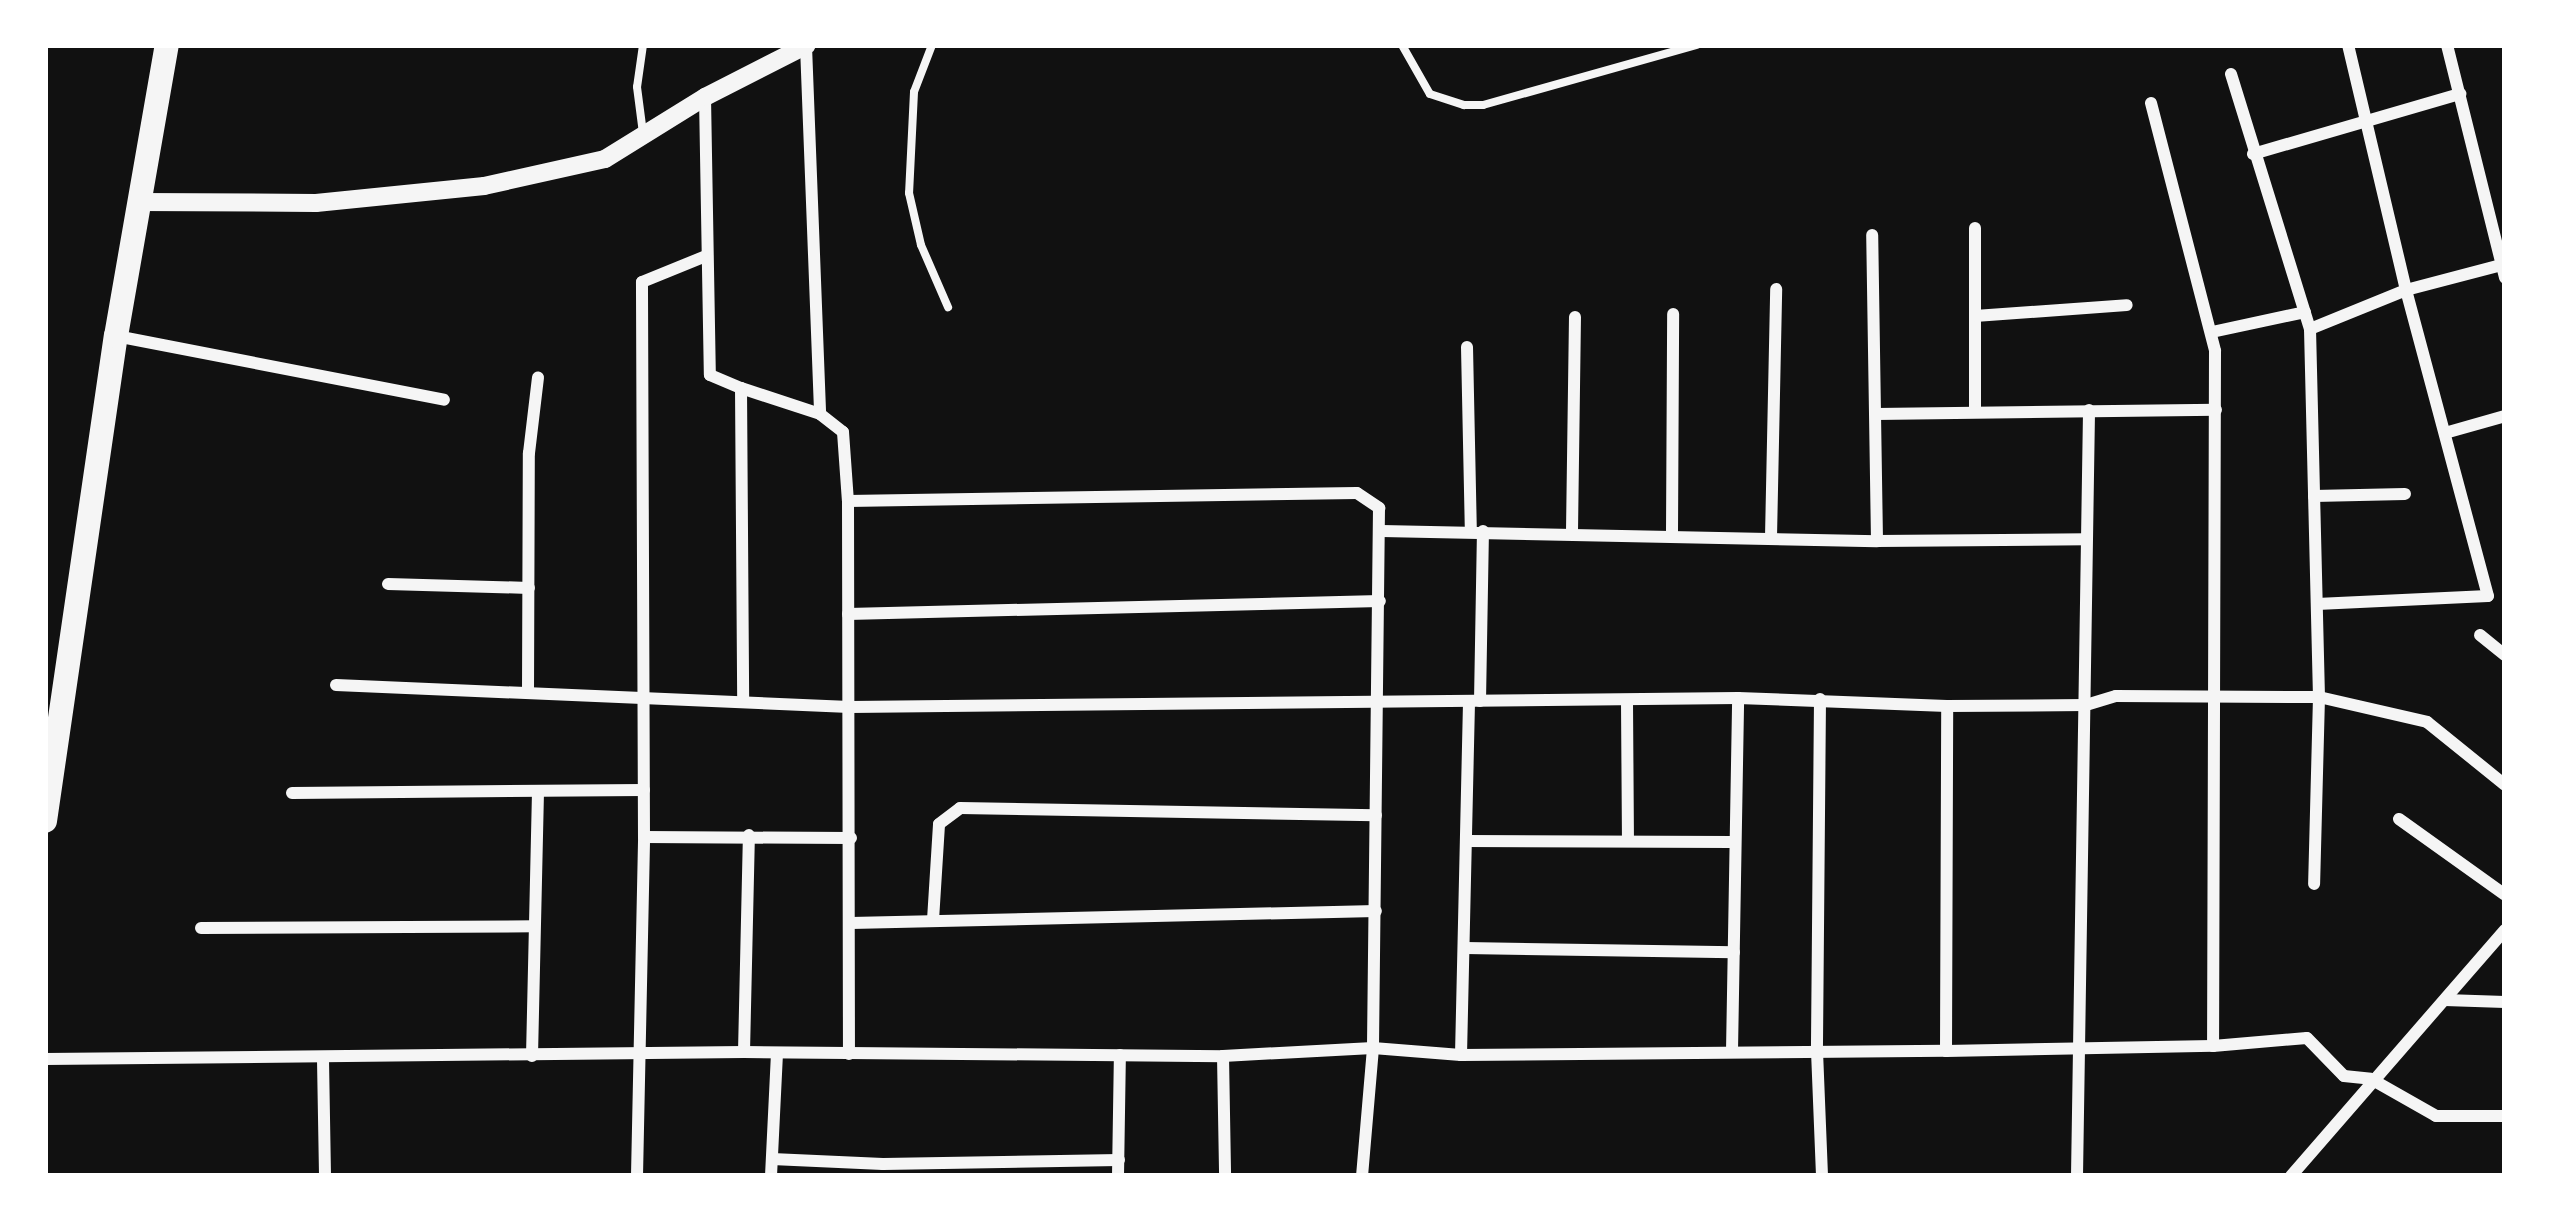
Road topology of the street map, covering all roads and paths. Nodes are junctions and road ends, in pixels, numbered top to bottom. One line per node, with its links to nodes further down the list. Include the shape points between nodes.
1 (166, 45): 16 (main road)
2 (643, 45): 14 (lane, via 637,87)
3 (806, 45): 11 (street); 39 (street)
4 (1402, 45): 5 (lane, via 1430,94 1484,105)
5 (1696, 45)
6 (2348, 45): 13 (street)
7 (2447, 45): 10 (street)
8 (928, 47): 24 (lane, via 914,92 909,194)
9 (2231, 74): 15 (street)
10 (2460, 94): 13 (street); 20 (street)
11 (704, 98): 14 (street); 19 (street)
12 (2151, 104): 30 (street)
13 (2364, 119): 15 (street); 22 (street)
14 (644, 135): 16 (street, via 605,159 484,186 316,203)
15 (2253, 154): 25 (street)
16 (137, 202): 31 (main road)
17 (1975, 228): 28 (street)
18 (1873, 235): 40 (street)
19 (706, 256): 34 (street, via 710,375); 63 (street, via 642,282)
20 (2504, 269): 22 (street)
21 (1776, 290): 50 (street)
22 (2406, 290): 29 (street); 42 (street)
23 (2127, 305): 28 (street)
24 (948, 307)
25 (2305, 312): 29 (street); 30 (street)
26 (1673, 314): 49 (street)
27 (1575, 316): 48 (street)
28 (1975, 316): 38 (street)
29 (2310, 329): 44 (street)
30 (2212, 332): 37 (street)
31 (116, 336): 35 (street); 80 (main road)
32 (1467, 347): 47 (street)
33 (538, 378): 54 (street, via 529,453)
34 (741, 388): 39 (street); 64 (street)
35 (444, 400)
36 (2089, 410): 37 (street); 38 (street); 51 (street)
37 (2216, 410): 67 (street)
38 (1976, 411): 40 (street)
39 (820, 414): 45 (street, via 843,432)
40 (1876, 414): 52 (street)
41 (2505, 416): 42 (street)
42 (2445, 433): 56 (street, via 2488,596)
43 (2405, 494): 44 (street)
44 (2314, 496): 56 (street)
45 (848, 501): 46 (street, via 1357,493 1379,508); 57 (street)
46 (1382, 531): 47 (street); 55 (street)
47 (1477, 531): 48 (street); 68 (street)
48 (1572, 531): 49 (street)
49 (1672, 533): 50 (street)
50 (1771, 537): 52 (street)
51 (2086, 539): 52 (street); 71 (street)
52 (1876, 541)
53 (388, 584): 54 (street)
54 (530, 588): 61 (street)
55 (1380, 602): 57 (street); 70 (street)
56 (2317, 604): 62 (street)
57 (848, 614): 73 (street)
58 (2480, 635): 59 (street)
59 (2505, 655)
60 (336, 685): 61 (street)
61 (528, 691): 63 (street)
62 (2319, 697): 67 (street); 74 (street, via 2427,722); 87 (street)
63 (645, 698): 64 (street); 75 (street)
64 (743, 698): 73 (street)
65 (1738, 698): 66 (street); 69 (street); 86 (street)
66 (1820, 698): 72 (street); 103 (street)
67 (2218, 699): 71 (street, via 2116,696); 99 (street)
68 (1474, 701): 69 (street); 70 (street); 85 (street)
69 (1627, 702): 84 (street)
70 (1376, 705): 73 (street); 78 (street)
71 (2086, 705): 72 (street); 101 (street)
72 (1947, 706): 104 (street)
73 (850, 707): 83 (street)
74 (2505, 785)
75 (644, 790): 77 (street); 82 (street)
76 (292, 793): 77 (street)
77 (538, 793): 92 (street)
78 (1376, 815): 89 (street); 90 (street, via 960,808 939,824)
79 (2399, 819): 88 (street)
80 (45, 821)
81 (749, 835): 82 (street); 83 (street); 105 (street)
82 (644, 836): 106 (street)
83 (851, 838): 91 (street)
84 (1628, 841): 85 (street); 86 (street)
85 (1466, 842): 95 (street)
86 (1732, 842): 96 (street)
87 (2314, 884)
88 (2505, 895)
89 (1376, 911): 90 (street); 100 (street)
90 (933, 920): 91 (street)
91 (851, 923): 108 (street)
92 (534, 926): 93 (street); 112 (street)
93 (201, 928)
94 (2505, 930): 97 (street)
95 (1465, 947): 96 (street); 109 (street)
96 (1734, 952): 102 (street)
97 (2445, 1000): 98 (street); 115 (street)
98 (2505, 1002)
99 (2213, 1046): 101 (street); 115 (street, via 2307,1038 2344,1076)
100 (1373, 1048): 109 (street); 111 (street); 126 (street)
101 (2079, 1049): 104 (street); 128 (street)
102 (1732, 1051): 103 (street); 109 (street)
103 (1817, 1051): 104 (street); 127 (street)
104 (1946, 1051)
105 (744, 1052): 106 (street); 107 (street)
106 (637, 1054): 112 (street); 122 (street)
107 (776, 1054): 108 (street); 117 (street)
108 (849, 1054): 110 (street)
109 (1461, 1054)
110 (1120, 1055): 111 (street); 118 (street)
111 (1223, 1055): 125 (street)
112 (532, 1056): 114 (street)
113 (45, 1059): 114 (street)
114 (323, 1060): 121 (street)
115 (2371, 1079): 116 (street, via 2436,1117); 129 (street)
116 (2505, 1116)
117 (772, 1160): 120 (street); 123 (street)
118 (1119, 1160): 119 (street); 124 (street)
119 (1013, 1169): 120 (street)
120 (883, 1170)
121 (325, 1176)
122 (637, 1176)
123 (771, 1176)
124 (1118, 1176)
125 (1225, 1176)
126 (1362, 1176)
127 (1822, 1176)
128 (2078, 1176)
129 (2291, 1176)

